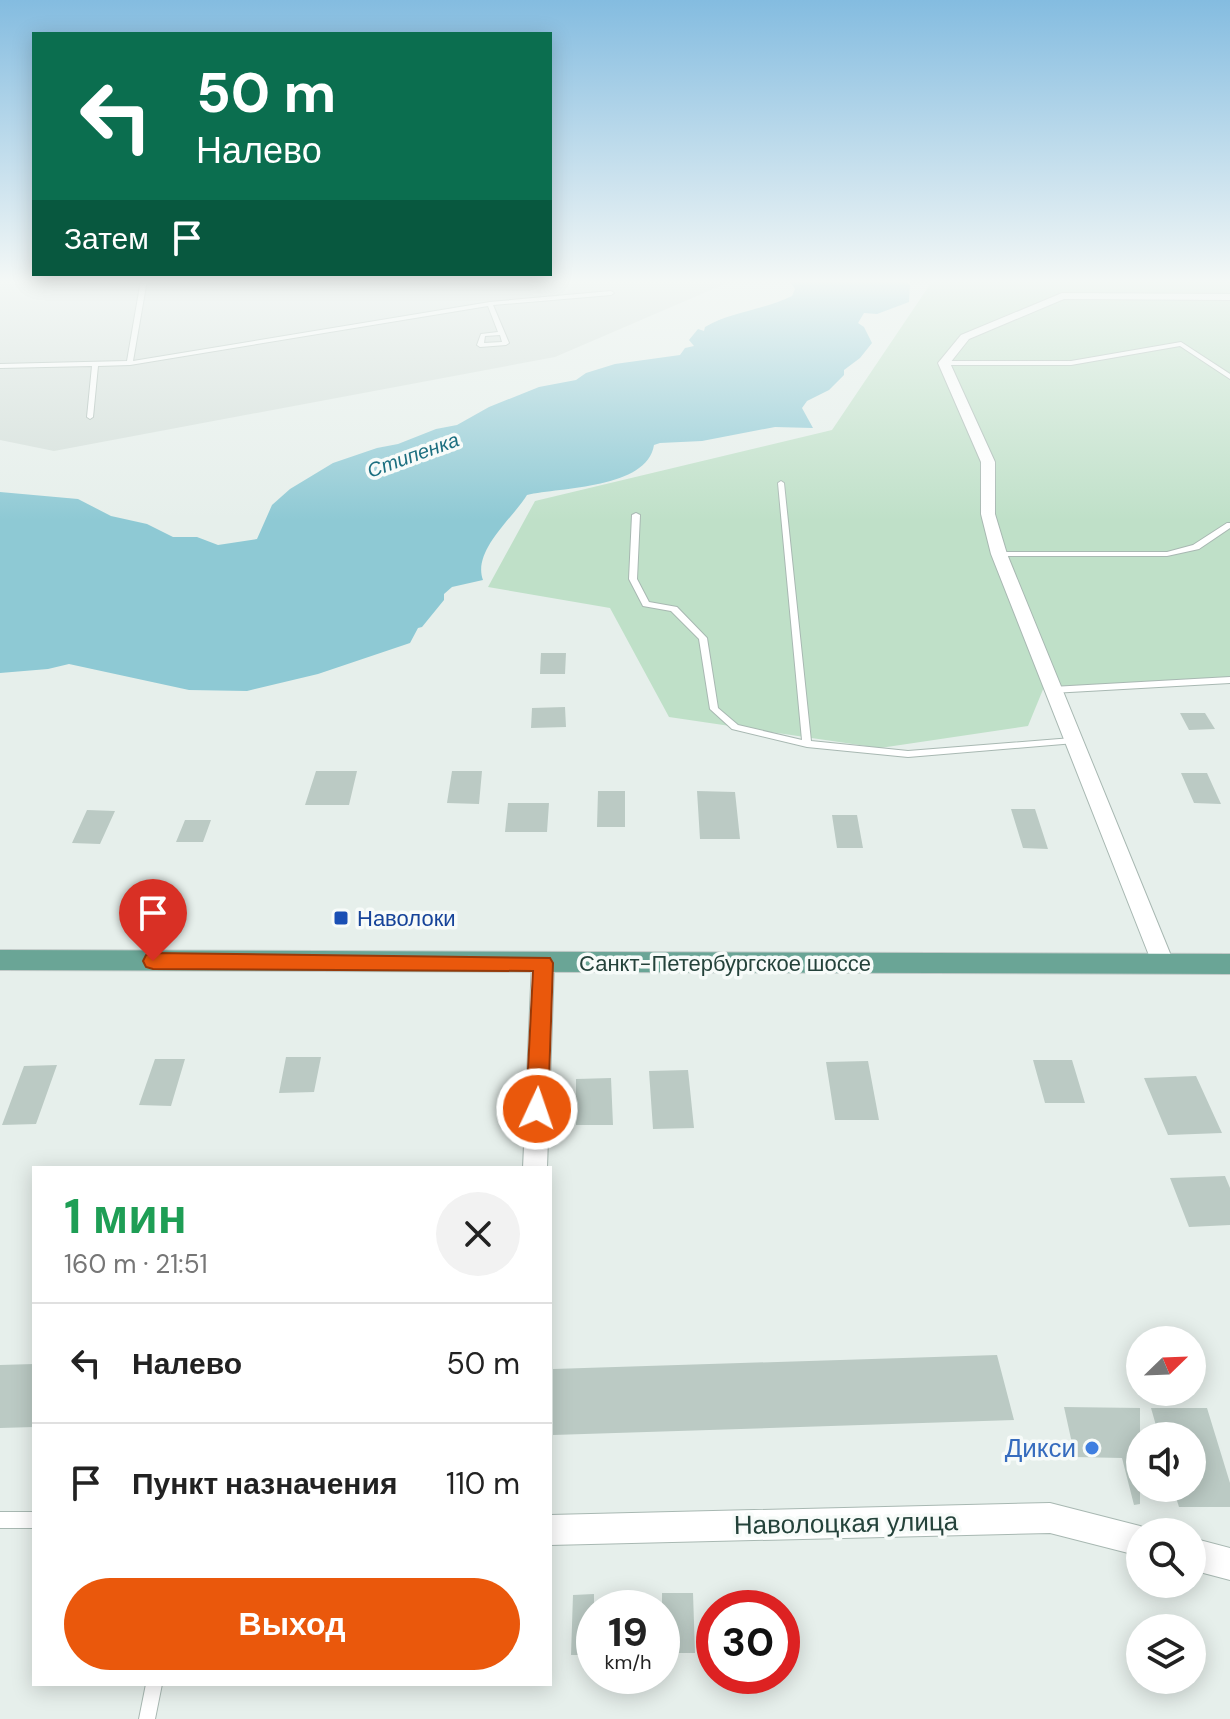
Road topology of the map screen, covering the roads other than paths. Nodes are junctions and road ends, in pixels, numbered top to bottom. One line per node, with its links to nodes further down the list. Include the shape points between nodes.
1 (147, 360): 5 (lane)
2 (946, 360): 6 (street)
3 (1087, 360): 6 (lane)
4 (1205, 360): 9 (lane)
5 (130, 363): 7 (lane)
6 (944, 363): 14 (street, via 988,462 988,514)
7 (95, 365): 8 (lane); 10 (lane)
8 (0, 366)
9 (1230, 377)
10 (90, 417)
11 (781, 483): 18 (lane)
12 (636, 515): 18 (lane, via 633,579 646,604 674,609 703,638 714,709 735,727)
13 (1230, 525): 14 (lane, via 1196,547 1167,554)
14 (999, 554): 16 (street)
15 (1230, 680): 16 (lane)
16 (1052, 690): 17 (street)
17 (1072, 741): 18 (lane, via 908,754); 21 (street)
18 (807, 744)
19 (0, 960): 20 (main road, Санкт-Петербургское шоссе)
20 (543, 963): 21 (main road, Санкт-Петербургское шоссе); 23 (street)
21 (1163, 963): 22 (main road, Санкт-Петербургское шоссе)
22 (1230, 964)
23 (535, 1166)
24 (0, 1520): 25 (lane)
25 (32, 1520)
26 (552, 1530): 27 (street, Наволоцкая улица, via 1050,1518)
27 (1126, 1537)
28 (1206, 1558): 29 (street)
29 (1230, 1564)
30 (154, 1686): 31 (lane)
31 (147, 1719)

